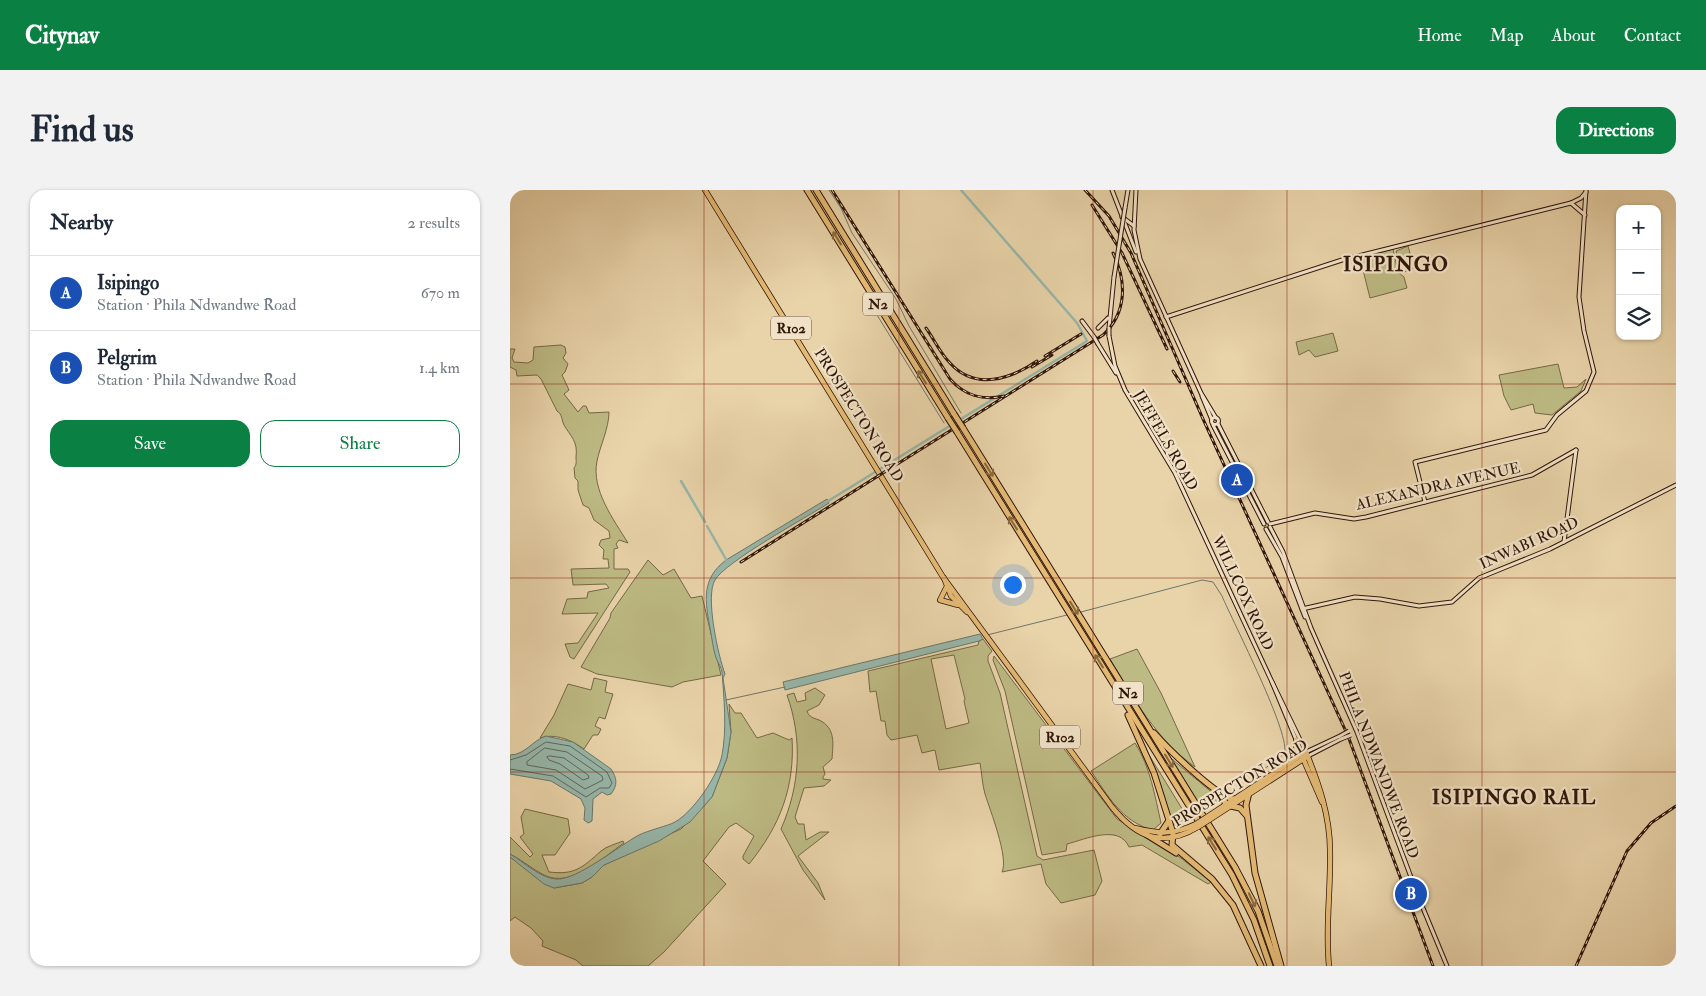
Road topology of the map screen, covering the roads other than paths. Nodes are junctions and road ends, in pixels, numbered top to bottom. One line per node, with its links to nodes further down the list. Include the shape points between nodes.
1 (705, 190): 25 (main road, PROSPECTON ROAD / R102)
2 (807, 190): 31 (highway, N2, one-way to 2, bridge)
3 (818, 190): 32 (highway, N2, one-way to 32, bridge)
4 (1112, 190): 10 (street)
5 (1128, 190): 14 (street, bridge)
6 (1136, 190): 11 (street)
7 (1586, 191): 8 (street); 9 (street)
8 (1571, 203): 9 (street); 13 (street, via 1342,260)
9 (1585, 215): 21 (street, via 1580,297 1594,370 1591,381 1583,394 1560,412 1546,430 1415,462)
10 (1122, 217): 11 (street); 12 (street)
11 (1134, 226): 12 (street)
12 (1140, 259): 13 (street)
13 (1166, 317): 18 (street, via 1203,402)
14 (1108, 318): 16 (street); 17 (street, bridge)
15 (1082, 321): 17 (street, bridge)
16 (1098, 328)
17 (1119, 377): 22 (street, JEFFELS ROAD, via 1176,473)
18 (1214, 419): 19 (street); 19 (street, via 1218,420)
19 (1216, 424): 23 (street, PHILA NDWANDWE ROAD)
20 (1676, 485): 24 (street, INWABI ROAD)
21 (1425, 502): 23 (street, ALEXANDRA AVENUE, via 1354,519 1315,513); 24 (street, ALEXANDRA AVENUE, via 1532,475 1576,450)
22 (1194, 513): 30 (street, WILLCOX ROAD)
23 (1268, 525): 28 (street, PHILA NDWANDWE ROAD, via 1283,552)
24 (1564, 542): 28 (street, INWABI ROAD, via 1479,578 1447,604 1419,606 1355,597)
25 (943, 577): 26 (main road, R102); 29 (main road, R102)
26 (946, 587): 27 (main road, R102); 27 (main road, via 940,600)
27 (960, 606): 29 (main road, R102)
28 (1303, 609): 33 (street, PHILA NDWANDWE ROAD)
29 (968, 612): 43 (main road, PROSPECTON ROAD / R102, via 1112,807)
30 (1272, 682): 34 (street, WILLCOX ROAD); 35 (street, WILLCOX ROAD)
31 (1122, 698): 42 (highway, via 1121,702 1146,750); 49 (highway, N2, one-way to 31, via 1254,920 1235,880)
32 (1144, 720): 37 (highway, via 1172,752); 50 (highway, N2, one-way to 50, via 1248,891)
33 (1357, 730): 35 (street, PROSPECTON ROAD, bridge); 53 (street, PHILA NDWANDWE ROAD)
34 (1296, 740): 35 (street, WILLCOX ROAD); 36 (main road, via 1296,752)
35 (1305, 755): 36 (main road, PROSPECTON ROAD / R102); 38 (main road, PROSPECTON ROAD / R102); 52 (main road, via 1326,810 1330,850 1326,926)
36 (1286, 764): 39 (main road, PROSPECTON ROAD / R102)
37 (1219, 791): 39 (highway); 40 (highway)
38 (1249, 793): 40 (main road, PROSPECTON ROAD / R102); 41 (highway, via 1246,799)
39 (1234, 799): 40 (main road, PROSPECTON ROAD / R102)
40 (1228, 806): 41 (highway, via 1240,808); 46 (main road, PROSPECTON ROAD / R102, bridge)
41 (1248, 819): 51 (highway, via 1258,887)
42 (1168, 821): 44 (highway); 46 (highway)
43 (1134, 827): 44 (main road, PROSPECTON ROAD / R102); 45 (main road, PROSPECTON ROAD / R102)
44 (1160, 834): 46 (main road, PROSPECTON ROAD / R102)
45 (1147, 835): 46 (main road, PROSPECTON ROAD / R102); 47 (highway)
46 (1173, 836): 47 (highway, via 1174,847)
47 (1185, 858): 48 (highway, via 1212,879 1232,905)
48 (1261, 966)
49 (1270, 966)
50 (1277, 966)
51 (1281, 966)
52 (1329, 966)
53 (1447, 966)

